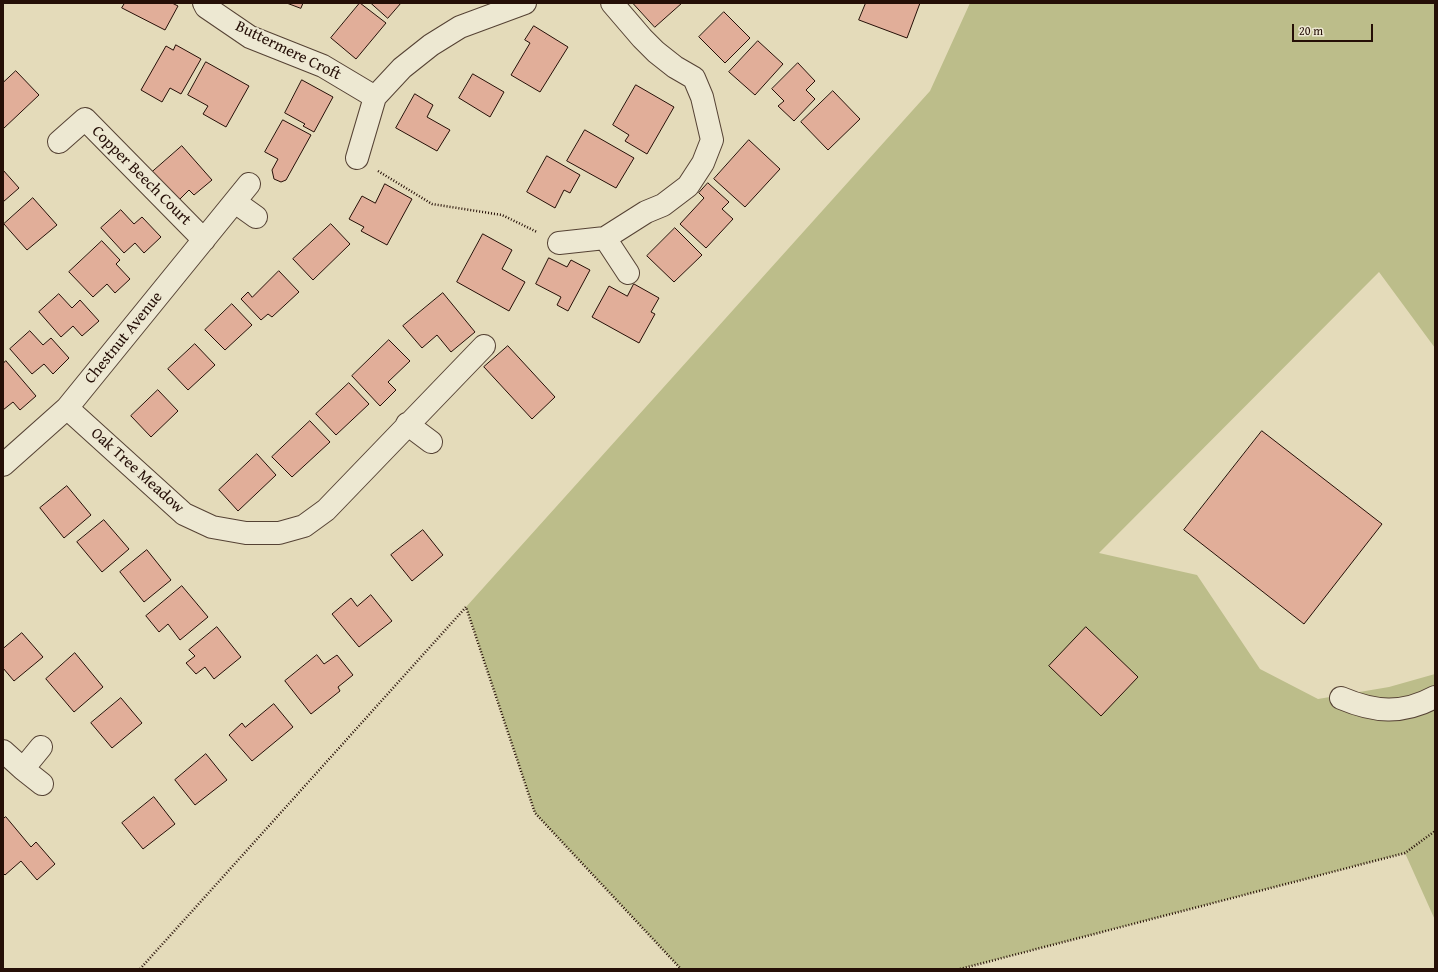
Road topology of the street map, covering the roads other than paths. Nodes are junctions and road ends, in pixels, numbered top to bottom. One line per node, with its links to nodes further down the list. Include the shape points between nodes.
1 (204, 3): 4 (street, Buttermere Croft, via 206,7 250,36 323,66)
2 (525, 3): 4 (street, via 460,27 431,45 402,68)
3 (612, 3): 10 (street, via 656,52 694,78 702,97 712,140 703,163 688,186)
4 (375, 97): 6 (street)
5 (59, 142): 11 (street, Copper Beech Court, via 85,119)
6 (357, 158)
7 (249, 184): 8 (street, Chestnut Avenue)
8 (235, 202): 9 (street); 11 (street, Chestnut Avenue)
9 (256, 217)
10 (605, 238): 12 (street); 13 (street)
11 (204, 240): 15 (street, Chestnut Avenue)
12 (559, 243)
13 (628, 273)
14 (484, 346): 16 (street, Oak Tree Meadow)
15 (67, 408): 16 (street, Oak Tree Meadow, via 184,514 212,527 246,534 279,533 304,526 326,510); 18 (street, Chestnut Avenue)
16 (407, 424): 17 (street)
17 (431, 442)
18 (3, 465)
19 (1435, 697): 20 (street, via 1422,704 1392,710 1362,707)
20 (1341, 698)
21 (42, 747): 23 (street)
22 (3, 751): 23 (street)
23 (23, 769): 24 (street)
24 (42, 784)

